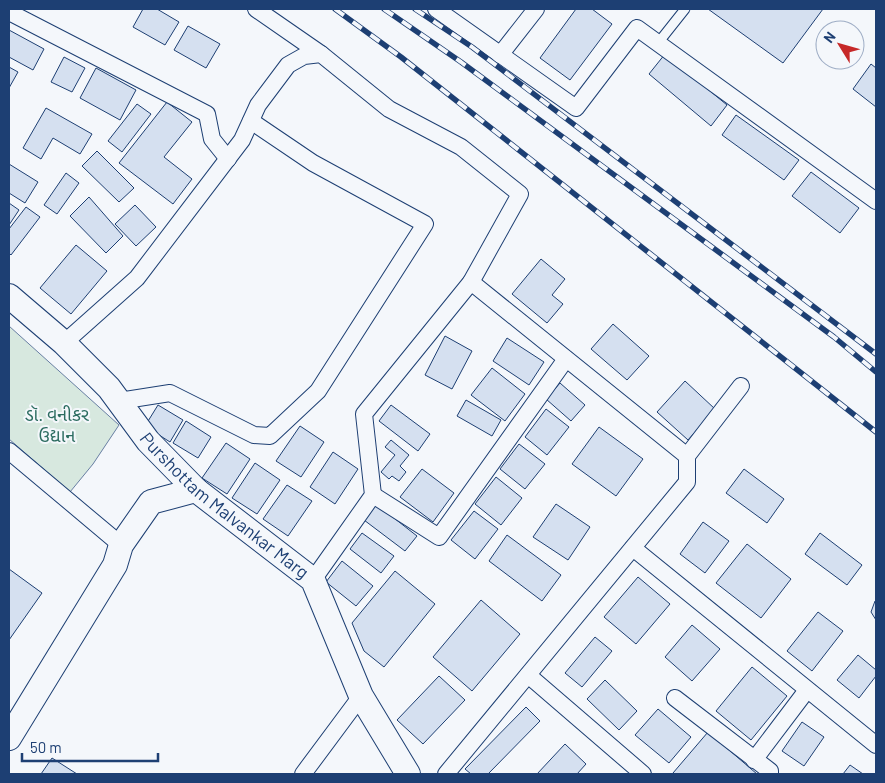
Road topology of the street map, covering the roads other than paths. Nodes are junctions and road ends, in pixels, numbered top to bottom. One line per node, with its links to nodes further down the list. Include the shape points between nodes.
1 (256, 9): 7 (street)
2 (436, 9): 8 (street)
3 (536, 9): 8 (street)
4 (685, 9): 6 (lane)
5 (9, 12): 10 (street, via 207,114 212,139)
6 (658, 43): 8 (street, via 637,28 576,108); 11 (street)
7 (321, 54): 9 (street, via 304,56 288,65 258,105); 12 (street, via 389,109 461,148 520,194)
8 (500, 55)
9 (251, 121): 10 (street); 17 (street, via 313,162 425,224 318,391 270,436 254,435 170,393)
10 (228, 159): 14 (street, via 137,278)
11 (876, 201)
12 (471, 282): 15 (street); 21 (street, via 364,414)
13 (9, 296): 14 (street, Purshottam Malvankar Marg)
14 (64, 343): 17 (street, Purshottam Malvankar Marg)
15 (566, 359): 19 (street); 21 (street, via 439,537)
16 (741, 386): 19 (street)
17 (119, 401): 20 (street, Purshottam Malvankar Marg, via 148,441)
18 (9, 451): 22 (street)
19 (687, 456): 23 (street, via 687,482)
20 (196, 490): 22 (street, via 151,502); 24 (street, Purshottam Malvankar Marg)
21 (373, 495): 24 (street)
22 (121, 545): 29 (street, via 115,566)
23 (633, 548): 25 (street); 26 (street)
24 (313, 580): 27 (street, Purshottam Malvankar Marg)
25 (528, 675): 34 (street); 35 (street)
26 (807, 690): 30 (street); 31 (street)
27 (361, 696): 32 (street); 33 (street, Purshottam Malvankar Marg)
28 (676, 698): 31 (street)
29 (9, 738)
30 (876, 745)
31 (754, 760): 36 (street)
32 (303, 774)
33 (408, 774)
34 (446, 774)
35 (643, 774)
36 (770, 774)

